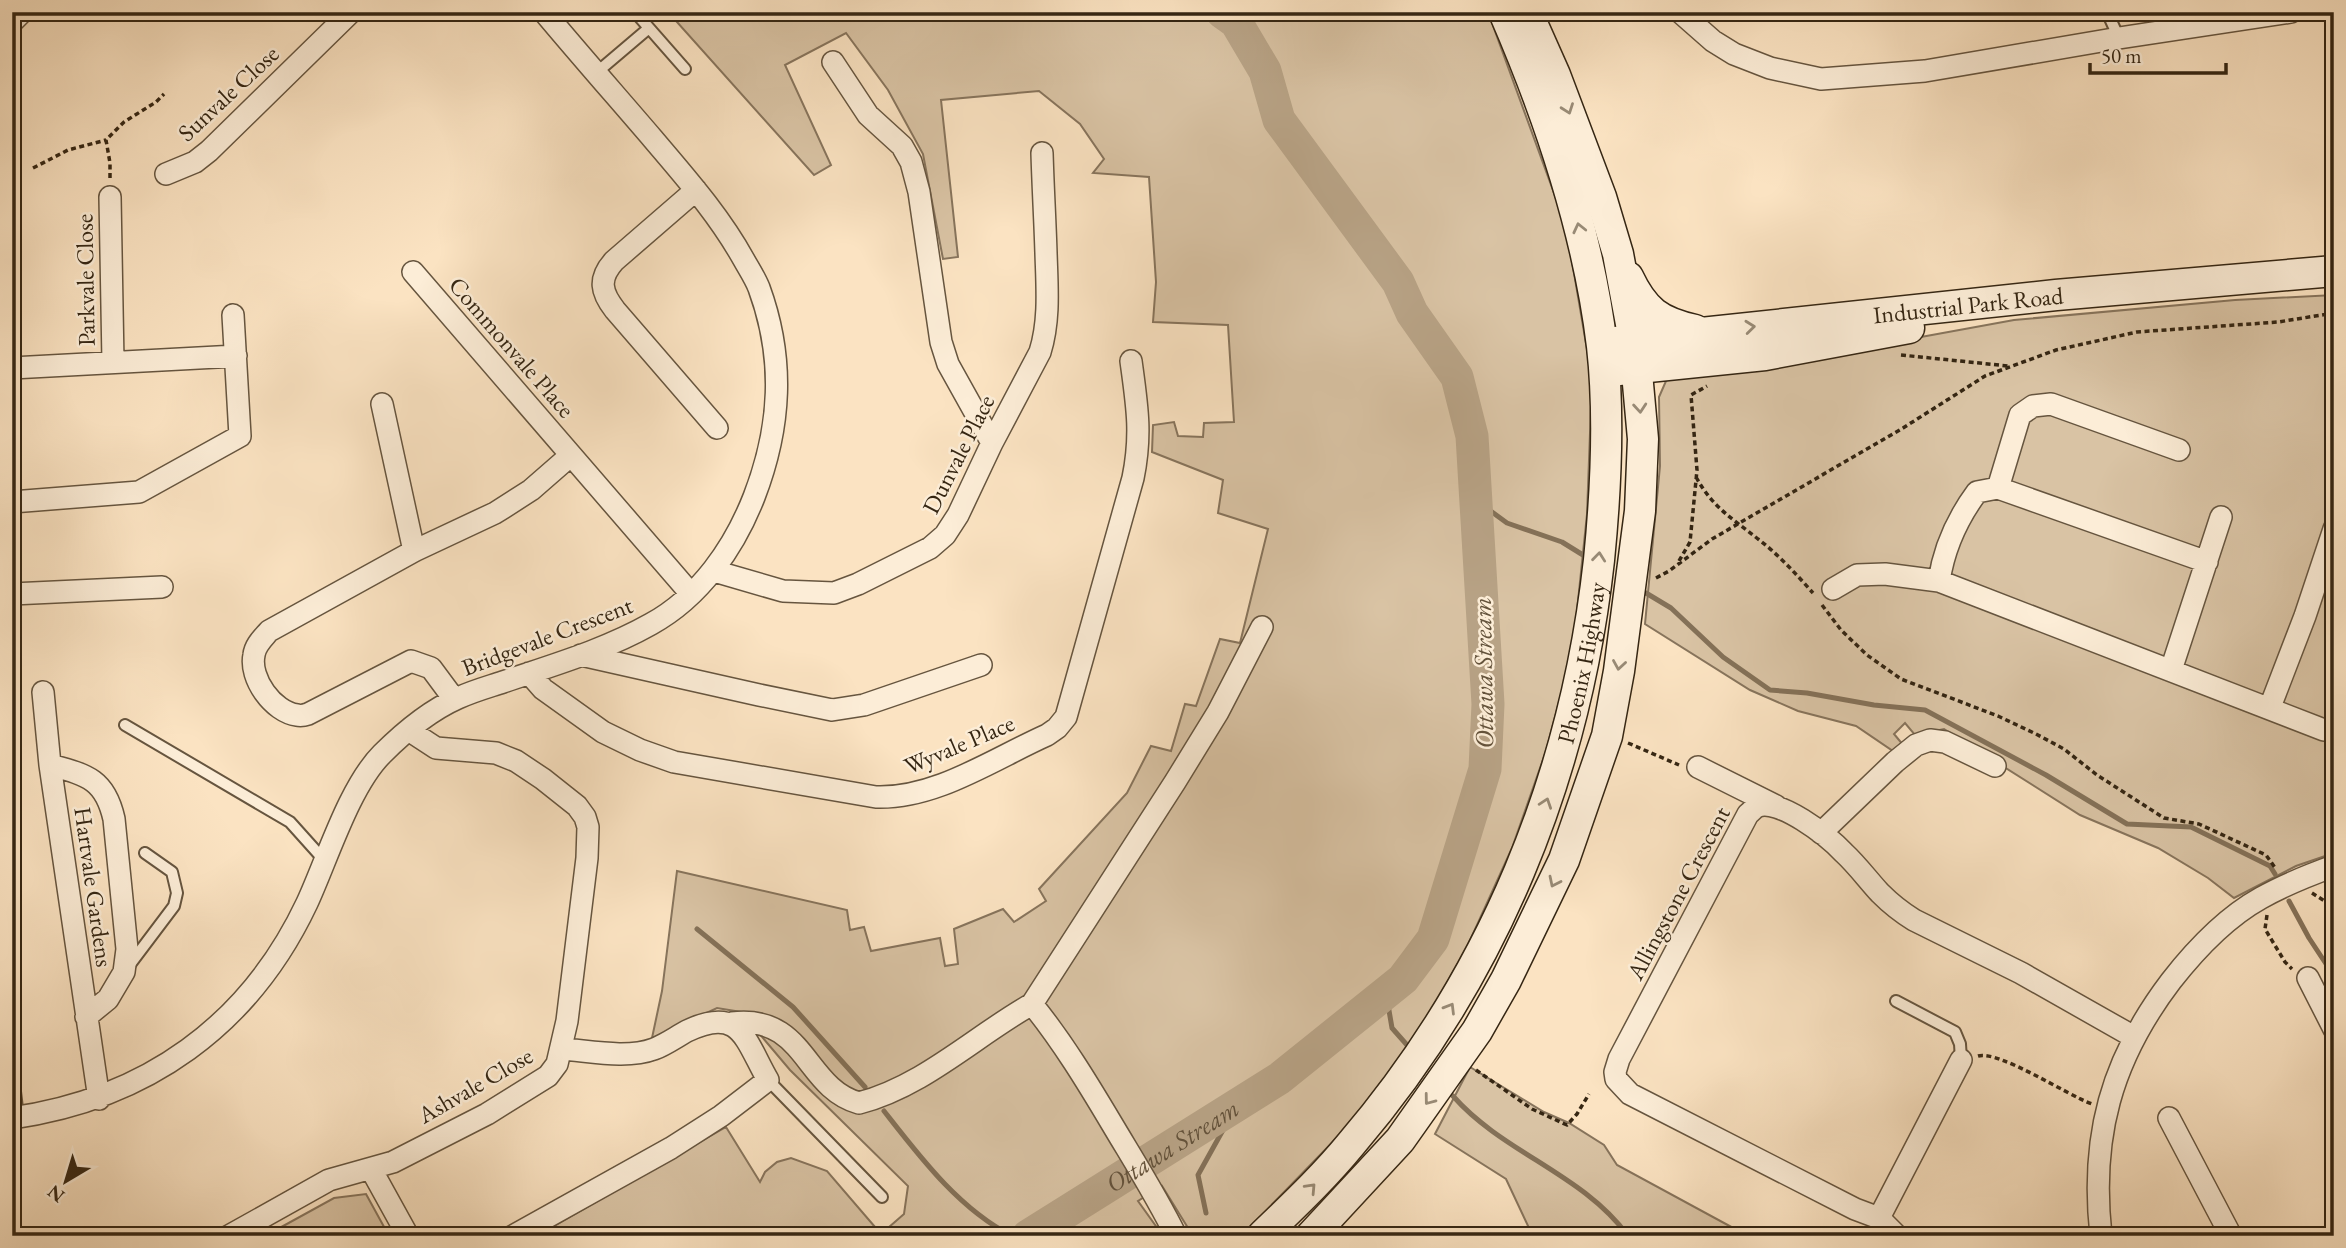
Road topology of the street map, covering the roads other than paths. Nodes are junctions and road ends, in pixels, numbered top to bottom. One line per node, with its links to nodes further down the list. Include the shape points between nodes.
1 (22, 12): 10 (street)
2 (351, 12): 17 (street, Sunvale Close, via 209,151)
3 (544, 12): 15 (street, Bridgevale Crescent)
4 (635, 12): 11 (lane)
5 (1504, 12): 28 (main road, Phoenix Highway, one-way to 5, via 1578,221 1528,68)
6 (1527, 12): 20 (main road, Phoenix Highway, one-way to 20, via 1601,197)
7 (1680, 12): 12 (street, via 1734,54 1770,68 1821,79 1925,71)
8 (2107, 12): 12 (lane)
9 (2291, 12): 12 (street)
10 (12, 22)
11 (649, 28): 14 (lane); 15 (lane)
12 (2119, 38)
13 (833, 62): 34 (street, via 868,115 902,146 911,162 941,342 948,364)
14 (685, 69)
15 (596, 73): 18 (street, Bridgevale Crescent)
16 (1042, 153): 34 (street, Dunvale Place, via 1045,338)
17 (166, 174)
18 (696, 190): 33 (street, via 614,261 602,283 615,310); 43 (street, Bridgevale Crescent, via 758,285 776,368 776,418 766,464 748,513)
19 (110, 197): 31 (street, Parkvale Close)
20 (1618, 254): 25 (main road, via 1634,289 1653,314); 26 (main road, Phoenix Highway)
21 (2334, 271): 25 (main road, Industrial Park Road, one-way to 21)
22 (413, 272): 36 (street, Commonvale Place)
23 (2334, 286): 26 (main road, Industrial Park Road, via 2026,309 1765,355)
24 (233, 315): 27 (street)
25 (1704, 332): 26 (main road, Industrial Park Road)
26 (1635, 354): 28 (main road, Industrial Park Road); 91 (main road, Phoenix Highway, one-way to 91, via 1643,439 1632,577 1607,733 1564,860 1506,981 1459,1059 1399,1140)
27 (236, 356): 31 (street, Parkvale Close); 38 (street, via 240,436 139,492)
28 (1603, 358): 90 (main road, Phoenix Highway, one-way to 28, via 1351,1145 1418,1058 1482,954 1525,861 1572,717 1595,594 1604,505)
29 (13, 361): 31 (street, Parkvale Close)
30 (1131, 361): 53 (street, Wyvale Place, via 1139,448 1133,478 1066,718 1046,735 935,788 903,797 876,797 674,762 640,750 603,732 543,689)
31 (113, 362)
32 (382, 404): 41 (street)
33 (718, 428)
34 (992, 443): 43 (street, Dunvale Place, via 945,536 909,560 858,584 834,593 783,591)
35 (2179, 450): 37 (street, via 2051,404 2033,406 2020,415)
36 (570, 456): 41 (street, Commonvale Place, via 510,504); 48 (street, Commonvale Place)
37 (1998, 488): 42 (street); 44 (street, via 1977,492 1965,508 1943,556)
38 (12, 502)
39 (2221, 517): 42 (street)
40 (2334, 529): 56 (street)
41 (414, 551): 55 (street, Commonvale Place, via 270,631 254,655 254,670 271,700 296,716 411,661 431,668)
42 (2207, 562): 52 (street)
43 (714, 571): 48 (street, Bridgevale Crescent)
44 (1939, 581): 46 (street, via 1857,575); 52 (street)
45 (162, 587): 47 (street)
46 (1833, 589)
47 (12, 594)
48 (691, 594): 50 (street, Bridgevale Crescent, via 655,623)
49 (1262, 627): 71 (street, via 1218,712)
50 (582, 655): 51 (street, via 832,710 863,705); 53 (street, Bridgevale Crescent)
51 (981, 665)
52 (2171, 670): 56 (street)
53 (529, 673): 55 (street, Bridgevale Crescent)
54 (43, 692): 60 (street, Hartvale Gardens)
55 (454, 699): 59 (street, Bridgevale Crescent)
56 (2270, 707): 58 (street)
57 (125, 725): 66 (lane, via 282,816)
58 (2334, 730)
59 (410, 731): 66 (street, Bridgevale Crescent, via 362,780); 76 (street, Ashvale Close, via 436,748 496,753 516,761 585,817 587,858)
60 (50, 765): 68 (street, Hartvale Gardens, via 90,777 109,799 127,950); 72 (street, Hartvale Gardens)
61 (1995, 766): 64 (street, via 1945,742 1930,740 1916,745)
62 (1699, 767): 63 (street)
63 (1778, 807): 64 (street); 85 (street, Allingstone Crescent, via 1756,807 1742,823 1619,1059 1616,1079 1630,1094)
64 (1821, 833): 75 (street, via 1898,910)
65 (145, 853): 68 (lane, via 172,872 177,893 174,906)
66 (325, 860): 80 (street, Bridgevale Crescent, via 280,951 236,1009 176,1058)
67 (2334, 866): 75 (street, via 2265,896 2202,943)
68 (124, 972): 72 (street, Hartvale Gardens, via 108,999)
69 (2308, 978): 74 (street)
70 (1896, 1001): 77 (lane, via 1955,1032)
71 (1032, 1004): 73 (street, via 935,1068 859,1103 836,1092 784,1035 756,1021); 89 (street, via 1076,1064)
72 (86, 1017): 80 (street, Hartvale Gardens)
73 (732, 1023): 76 (street, via 707,1023 653,1049 630,1053); 79 (street)
74 (2334, 1029)
75 (2134, 1037): 93 (street, via 2120,1068 2100,1146 2097,1193)
76 (562, 1049): 83 (street, Ashvale Close, via 548,1076 533,1086 487,1114)
77 (1961, 1060): 85 (street)
78 (12, 1066): 81 (lane)
79 (768, 1080): 84 (lane); 88 (street, via 671,1148)
80 (99, 1098): 81 (street, Bridgevale Crescent)
81 (15, 1118)
82 (2169, 1118): 94 (street)
83 (371, 1169): 86 (street, Ashvale Close, via 329,1180); 87 (street)
84 (882, 1197)
85 (1879, 1218): 92 (street, Allingstone Crescent)
86 (229, 1236)
87 (408, 1236)
88 (513, 1236)
89 (1176, 1236)
90 (1262, 1236)
91 (1311, 1236)
92 (1897, 1236)
93 (2101, 1236)
94 (2231, 1236)

